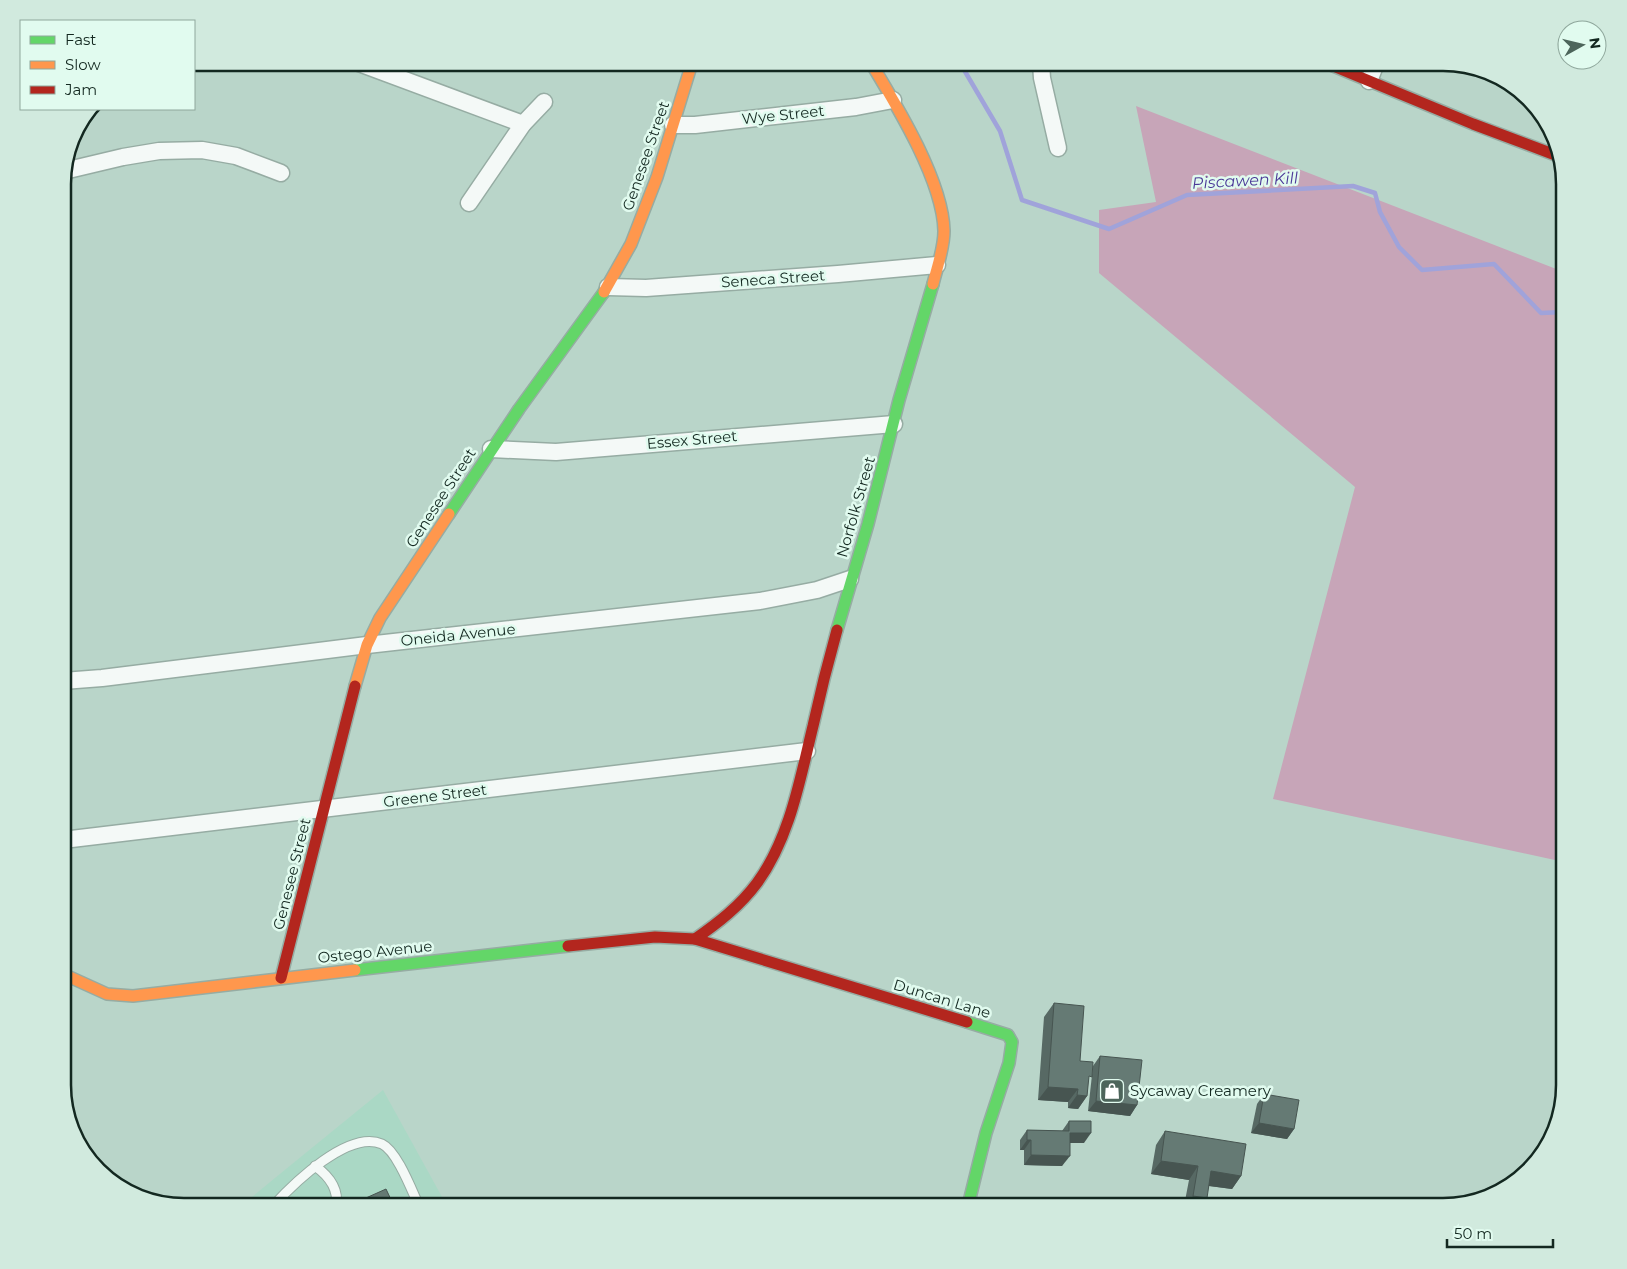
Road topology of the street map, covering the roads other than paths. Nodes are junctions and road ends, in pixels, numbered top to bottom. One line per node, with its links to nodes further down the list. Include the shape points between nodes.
1 (383, 71): 10 (street)
2 (689, 71): 11 (street, Genesee Street)
3 (876, 71): 8 (street, Norfolk Street)
4 (1042, 71): 12 (street)
5 (1346, 71): 7 (street)
6 (1372, 71): 7 (street)
7 (1368, 81): 13 (street)
8 (893, 100): 11 (street, Wye Street, via 856,107); 17 (street, Norfolk Street, via 941,206 944,231)
9 (544, 102): 10 (street)
10 (523, 124): 16 (street)
11 (673, 125): 18 (street, Genesee Street, via 631,244)
12 (1058, 148)
13 (1552, 154)
14 (72, 169): 15 (street, via 150,153 202,150 236,156)
15 (281, 173)
16 (469, 203)
17 (937, 265): 18 (street, Seneca Street, via 646,288); 19 (street, Norfolk Street)
18 (608, 288): 20 (street, Genesee Street)
19 (894, 424): 20 (street, Essex Street, via 556,452); 21 (street, Norfolk Street, via 871,515)
20 (491, 449): 22 (street, Genesee Street, via 380,618)
21 (850, 579): 22 (street, Oneida Avenue, via 818,590 760,601); 24 (street, Norfolk Street)
22 (367, 645): 23 (street, Oneida Avenue); 25 (street, Genesee Street)
23 (71, 680)
24 (807, 751): 25 (street, Greene Street); 27 (street, Norfolk Street, via 786,825 761,878 732,912)
25 (324, 809): 26 (street, Greene Street); 29 (street, Genesee Street)
26 (71, 839)
27 (696, 939): 29 (street, Ostego Avenue, via 655,937); 34 (street, Duncan Lane, via 1008,1035 1012,1042 1009,1063)
28 (71, 978): 29 (street, Ostego Avenue, via 107,994 133,996)
29 (281, 978)
30 (315, 1166): 31 (lane); 32 (lane, via 332,1181); 33 (lane, via 353,1144 383,1144 396,1158)
31 (281, 1198)
32 (336, 1198)
33 (415, 1198)
34 (970, 1198)

